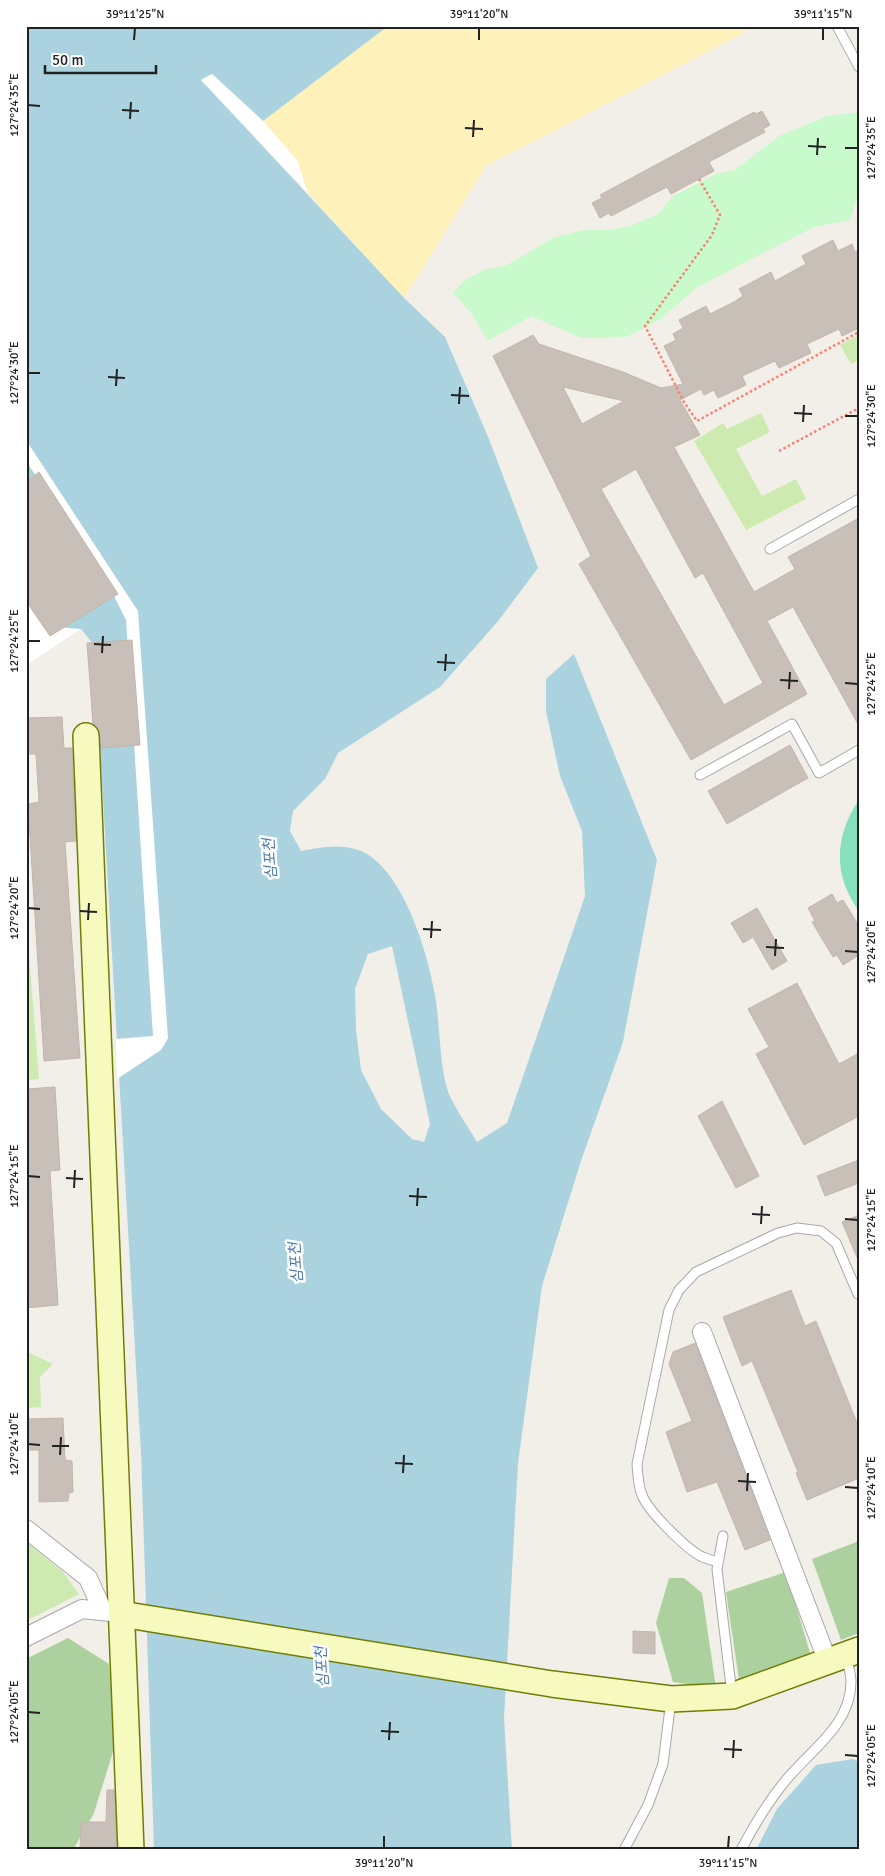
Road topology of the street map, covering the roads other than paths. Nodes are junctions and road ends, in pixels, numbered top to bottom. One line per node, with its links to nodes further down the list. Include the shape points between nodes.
1 (838, 26): 2 (lane)
2 (859, 67)
3 (859, 499): 4 (lane)
4 (770, 549)
5 (86, 736): 13 (street)
6 (859, 750): 7 (lane, via 818,773 792,724)
7 (700, 775)
8 (858, 1294): 12 (lane, via 836,1243 821,1231 797,1228 778,1233 696,1272 679,1290 669,1310 637,1464 639,1483 651,1508 688,1548)
9 (702, 1332): 15 (street)
10 (26, 1529): 13 (street, via 88,1578)
11 (723, 1536): 12 (lane)
12 (718, 1562): 16 (lane)
13 (112, 1612): 14 (street, via 82,1609); 17 (street, via 552,1684); 18 (street)
14 (26, 1636)
15 (844, 1656): 16 (street); 20 (lane, via 851,1682 846,1710 823,1742 783,1784)
16 (732, 1696): 17 (street)
17 (671, 1699): 19 (lane, via 663,1764 648,1805)
18 (131, 1850)
19 (624, 1850)
20 (741, 1850)

